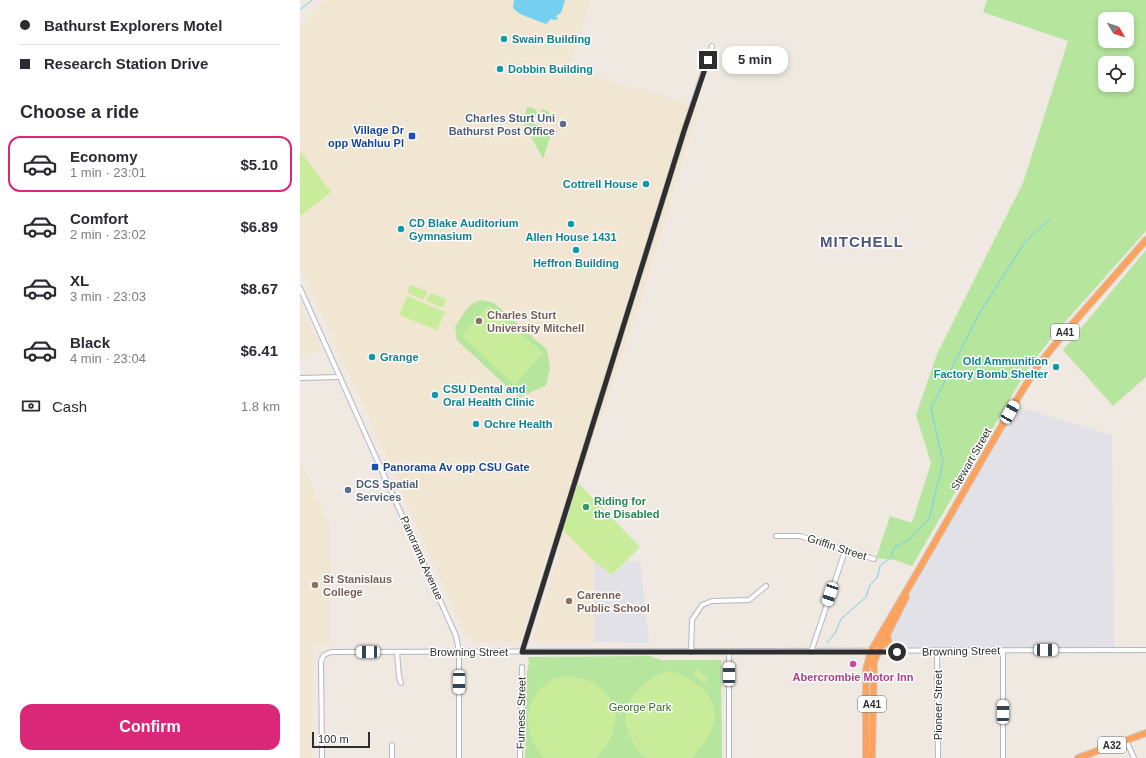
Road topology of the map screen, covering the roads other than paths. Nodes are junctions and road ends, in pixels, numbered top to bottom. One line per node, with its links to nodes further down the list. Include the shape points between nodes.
1 (712, 46): 18 (street)
2 (1146, 240): 9 (highway, Stewart Street / A41, via 1037,367)
3 (300, 288): 4 (street)
4 (340, 377): 5 (street); 17 (street, Panorama Avenue, via 456,636)
5 (300, 378)
6 (776, 536): 7 (street, Griffin Street, via 800,536)
7 (845, 550): 8 (street, Griffin Street); 21 (street)
8 (874, 559)
9 (924, 561): 11 (highway, Stewart Street / A41); 14 (highway, Stewart Street / A41)
10 (766, 586): 19 (street, via 749,600 712,601 702,605 692,620)
11 (889, 629): 15 (highway, Stewart Street / A41); 22 (highway, via 887,643)
12 (1003, 650): 13 (street, Browning Street); 23 (street, Browning Street); 38 (street)
13 (1146, 650)
14 (871, 651): 15 (street, Browning Street); 21 (street, Browning Street); 35 (highway, Stewart Street / A41, via 866,670)
15 (878, 651): 22 (street, Browning Street); 36 (highway, Stewart Street / A41, via 872,676)
16 (397, 652): 17 (street, Browning Street); 25 (street); 30 (street, Browning Street, via 335,652 328,653 322,658)
17 (459, 652): 18 (street, Browning Street); 32 (street, Panorama Avenue)
18 (522, 652): 19 (street, Browning Street)
19 (691, 652): 20 (street, Browning Street)
20 (729, 652): 21 (street, Browning Street); 34 (street)
21 (811, 652)
22 (897, 652): 23 (street, Browning Street)
23 (937, 652): 37 (street, Pioneer Street)
24 (522, 667): 33 (street, Furness Street)
25 (401, 683)
26 (1146, 732): 27 (highway, A32)
27 (1126, 740): 29 (highway, A32); 39 (street)
28 (392, 745): 31 (street)
29 (1082, 757)
30 (322, 758)
31 (392, 758)
32 (459, 758)
33 (520, 758)
34 (729, 758)
35 (866, 758)
36 (872, 758)
37 (938, 758)
38 (1003, 758)
39 (1134, 758)

